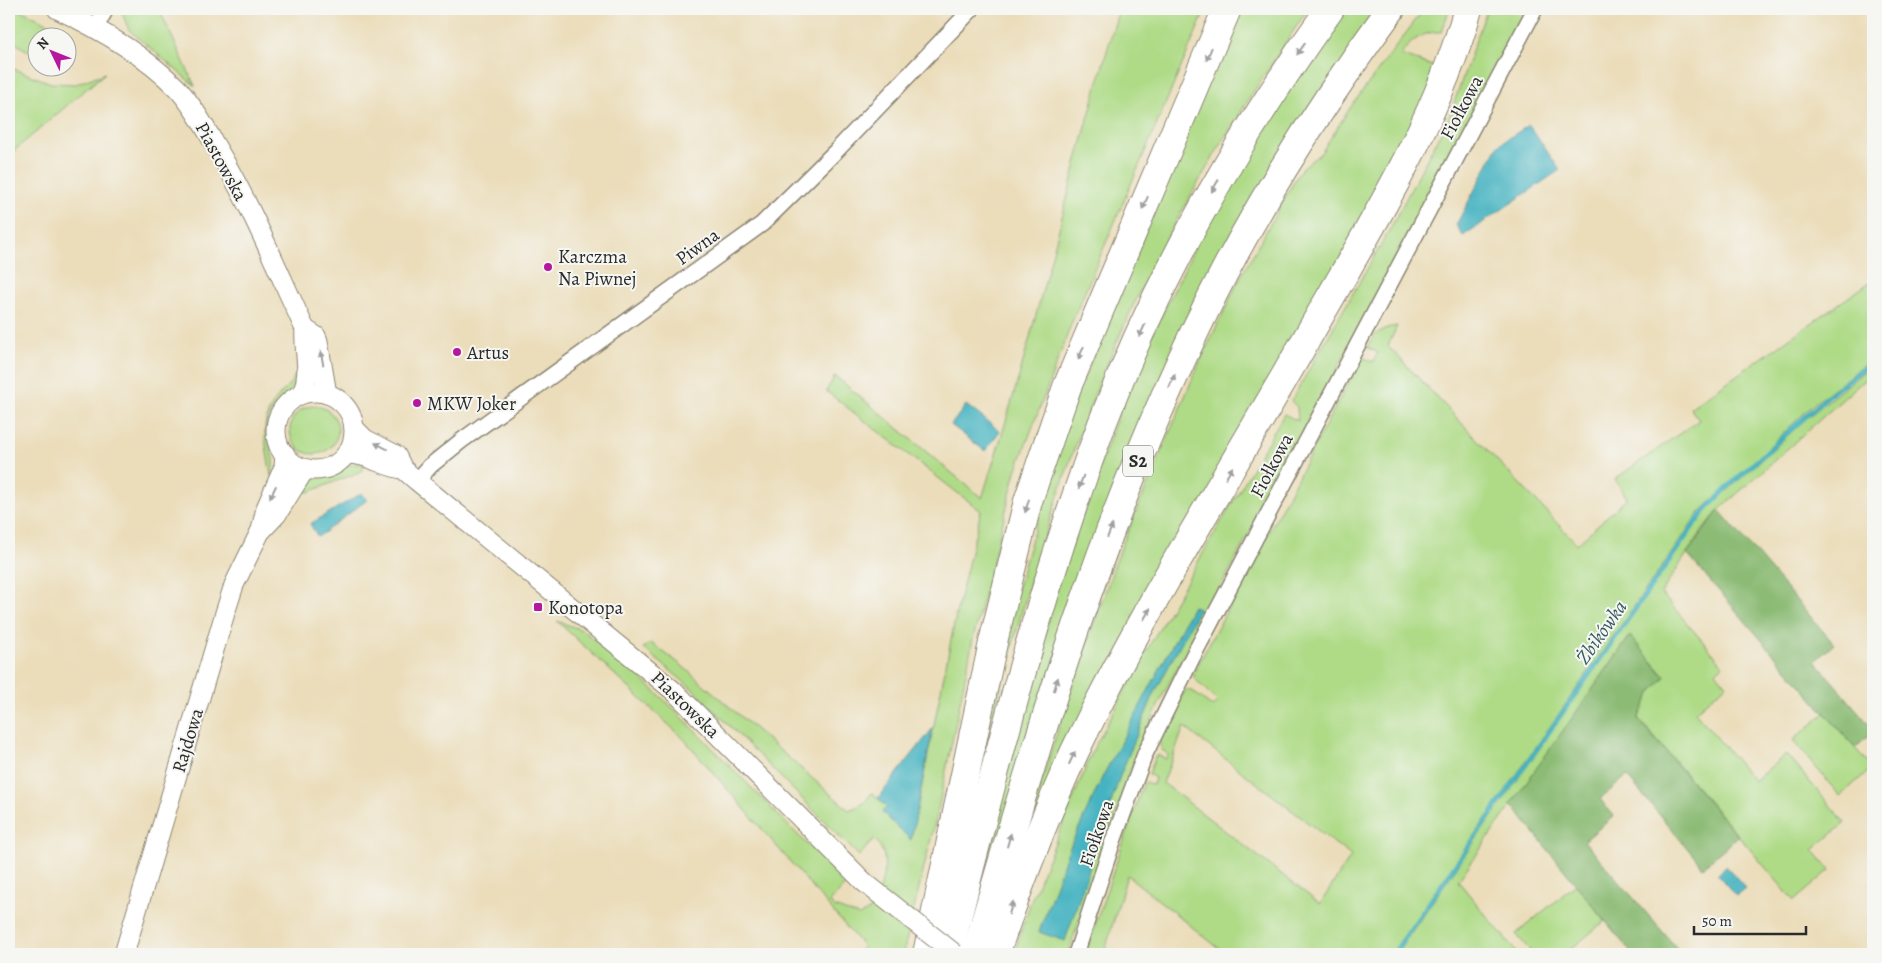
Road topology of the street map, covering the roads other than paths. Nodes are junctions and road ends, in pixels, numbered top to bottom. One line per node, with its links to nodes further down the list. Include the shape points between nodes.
1 (57, 9): 9 (street, Piastowska)
2 (106, 9): 9 (street)
3 (972, 9): 17 (street, Piwna, via 762,224 430,466)
4 (1227, 9): 20 (highway, one-way to 20, via 1066,388 1036,476 1014,548)
5 (1330, 9): 21 (highway, S2, one-way to 21, via 1255,120 1205,205 1128,361 1103,423 1043,597)
6 (1391, 9): 23 (highway, S2, one-way to 6, via 1065,655 1105,544 1162,404 1217,287 1260,206 1302,138)
7 (1468, 9): 24 (highway, one-way to 7, via 1046,815 1103,694 1408,157 1447,75)
8 (1535, 9): 25 (street, Fiołkowa, via 1192,658 1146,754)
9 (95, 29): 10 (street, Piastowska, via 147,62 178,89 199,118 232,174)
10 (304, 329): 11 (street, Piastowska, via 308,372); 12 (street, Piastowska, one-way to 10, via 318,341)
11 (302, 394): 12 (street); 14 (street, via 287,404 278,420 277,438)
12 (328, 394): 13 (street, via 346,407)
13 (354, 428): 15 (street); 17 (street, Piastowska, one-way to 13, via 396,455 365,439)
14 (284, 454): 16 (street, via 295,464); 18 (street, Rajdowa, one-way to 18, via 284,467 266,508)
15 (346, 454): 16 (street, via 333,465); 17 (street, Piastowska, via 361,455)
16 (308, 469): 18 (street, Rajdowa, via 277,514)
17 (410, 475): 22 (street, Piastowska, bridge, via 675,692 864,882)
18 (261, 530): 19 (street, Rajdowa, via 234,585 225,612)
19 (124, 954)
20 (927, 954)
21 (948, 954)
22 (955, 954)
23 (976, 954)
24 (995, 954)
25 (1076, 954)

